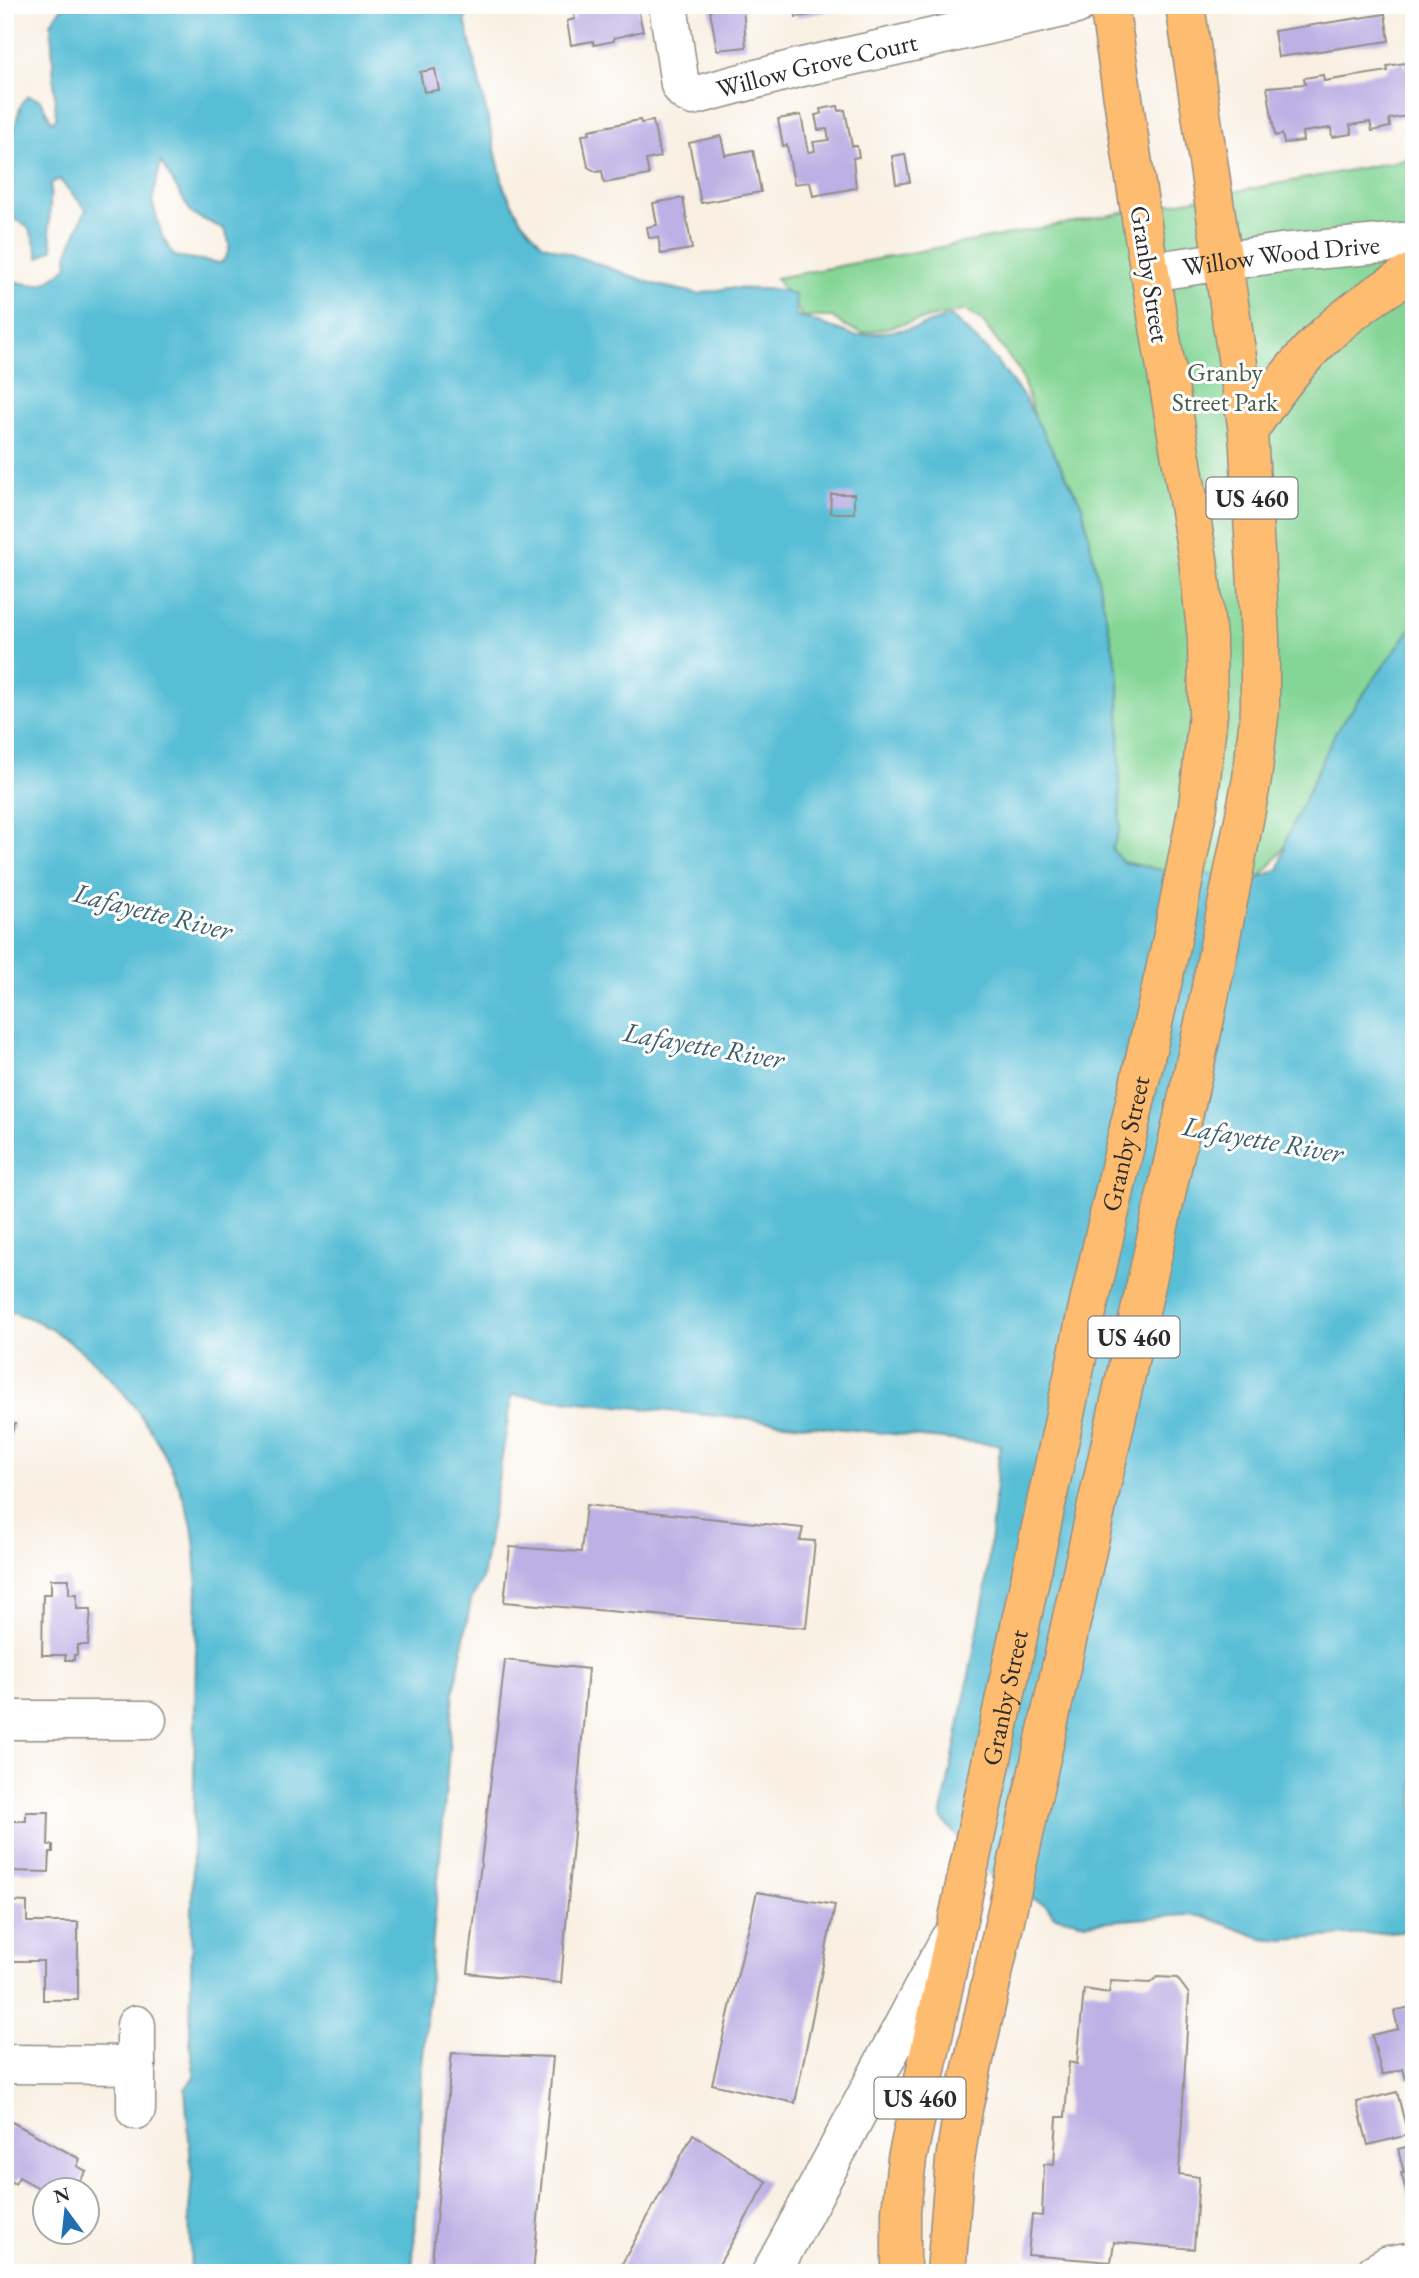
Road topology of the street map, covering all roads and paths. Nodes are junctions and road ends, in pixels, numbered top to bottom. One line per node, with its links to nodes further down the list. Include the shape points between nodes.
1 (668, 5): 2 (street, Willow Grove Court, via 681,85 693,96)
2 (1076, 5)
3 (1109, 5): 7 (main road, Granby Street / US 460)
4 (1185, 5): 6 (main road, Granby Street / US 460)
5 (1414, 241): 6 (street, Willow Wood Drive)
6 (1223, 261): 7 (street, Willow Wood Drive); 9 (main road, Granby Street / US 460)
7 (1149, 272): 12 (main road, Granby Street / US 460, via 1198,559 1209,668 1198,806)
8 (1414, 272): 9 (main road, via 1343,318 1307,352 1274,390)
9 (1248, 432): 20 (main road, Granby Street / US 460, via 1260,636 1260,708 1252,779 1204,1023 959,2134)
10 (5, 1720): 11 (street)
11 (147, 1720)
12 (957, 1926): 18 (street); 19 (main road, Granby Street / US 460, via 907,2159)
13 (136, 2025): 15 (street)
14 (5, 2064): 15 (street)
15 (136, 2065): 16 (street)
16 (136, 2110)
17 (1414, 2261): 21 (street, via 1389,2265)
18 (771, 2273)
19 (901, 2273)
20 (946, 2273)
21 (1375, 2273)

